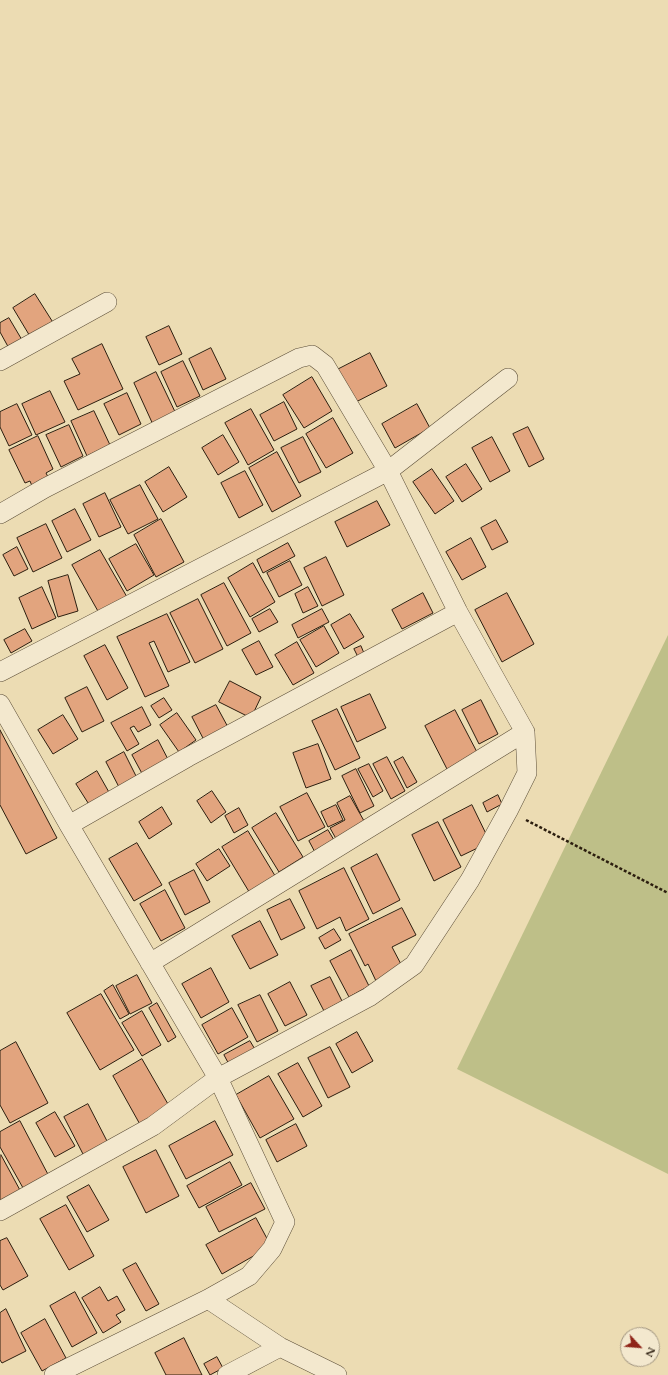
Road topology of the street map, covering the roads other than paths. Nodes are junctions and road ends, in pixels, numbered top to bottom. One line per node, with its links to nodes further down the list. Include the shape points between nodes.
1 (107, 302): 2 (street)
2 (0, 362)
3 (508, 378): 4 (street)
4 (388, 471): 5 (street, via 325,365 312,355 299,358 52,484); 6 (street); 7 (street)
5 (0, 514)
6 (458, 612): 9 (street); 10 (street, via 188,757)
7 (0, 672)
8 (0, 704): 10 (street)
9 (525, 732): 11 (street); 12 (street, via 527,773 470,880 414,965 369,997)
10 (69, 825): 11 (street)
11 (150, 963): 12 (street)
12 (218, 1078): 13 (street, via 153,1126); 14 (street, via 285,1222 272,1249 249,1276)
13 (0, 1211)
14 (208, 1299): 15 (street); 16 (street)
15 (280, 1347): 17 (street); 18 (street)
16 (54, 1375)
17 (227, 1375)
18 (337, 1375)

